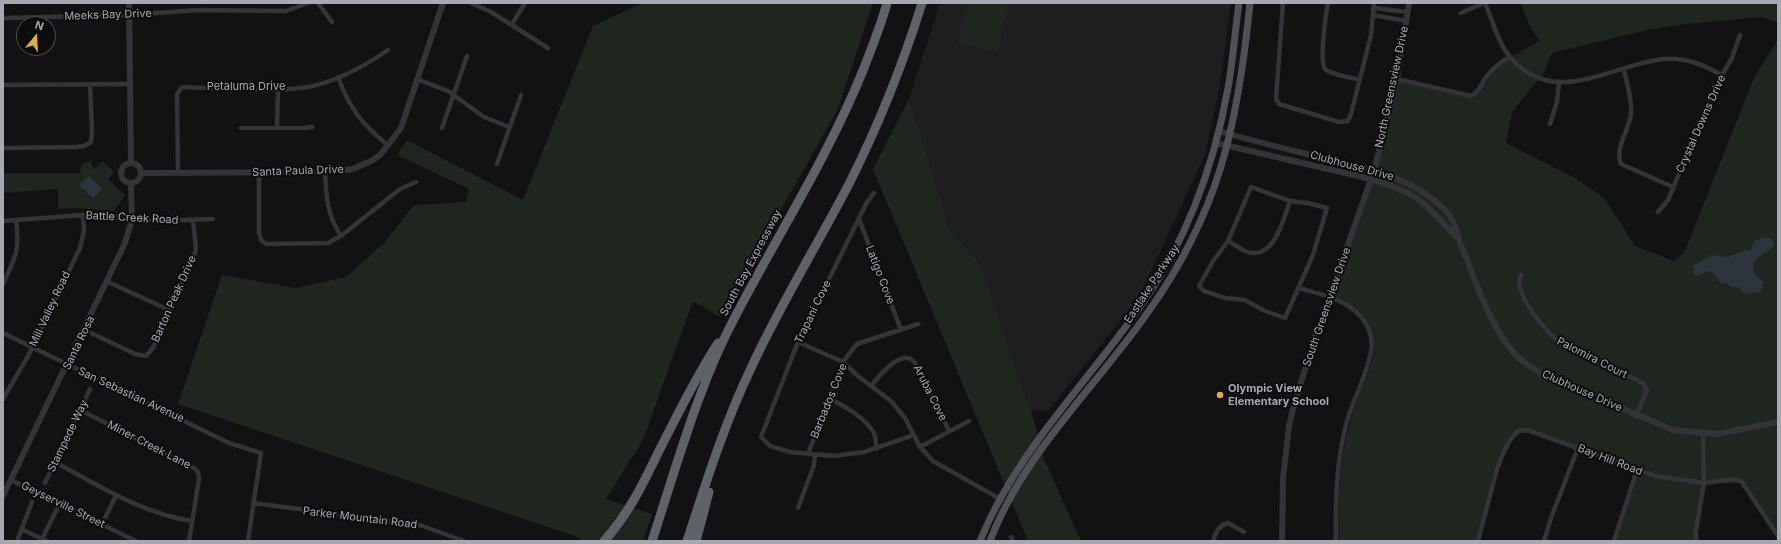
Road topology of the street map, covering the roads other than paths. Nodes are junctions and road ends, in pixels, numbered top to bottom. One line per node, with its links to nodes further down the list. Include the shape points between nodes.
1 (129, 3): 18 (street)
2 (308, 3): 18 (street, Meeks Bay Drive, via 286,11 198,10)
3 (318, 3): 22 (street)
4 (443, 3): 32 (street, Santa Paula Drive)
5 (471, 3): 23 (street)
6 (525, 3): 23 (street)
7 (887, 3): 84 (highway, South Bay Expressway, via 867,60 841,121)
8 (922, 3): 97 (highway, via 908,48 862,156 763,343)
9 (1239, 3): 48 (main road, Eastlake Parkway)
10 (1250, 3): 49 (main road, Eastlake Parkway, via 1239,95)
11 (1283, 3): 34 (street, via 1276,99 1279,104 1339,122 1348,121)
12 (1328, 3): 34 (street, via 1323,65 1330,72)
13 (1410, 3): 16 (street, North Greensview Drive)
14 (1485, 3): 17 (street); 28 (street)
15 (1374, 5): 16 (street); 19 (street)
16 (1408, 12): 21 (street, North Greensview Drive)
17 (1461, 13)
18 (129, 15): 20 (street, Meeks Bay Drive); 37 (street)
19 (1374, 15): 21 (street); 34 (street)
20 (3, 18)
21 (1406, 21): 33 (street, North Greensview Drive)
22 (332, 22)
23 (512, 24): 25 (street)
24 (1740, 35): 30 (street, Crystal Downs Drive, via 1732,58)
25 (548, 48)
26 (388, 50): 31 (street, Petaluma Drive, via 368,64)
27 (467, 56): 40 (street)
28 (1510, 57): 33 (street, via 1497,64 1485,77 1478,91 1471,96); 35 (street, via 1532,74)
29 (1624, 70): 30 (street, via 1655,60 1678,59 1694,62); 35 (street, via 1577,82); 64 (street, via 1631,111 1619,153 1621,164)
30 (1722, 75): 64 (street, Crystal Downs Drive)
31 (338, 76): 39 (street, Petaluma Drive, via 308,86); 51 (street, via 347,100 360,120)
32 (418, 79): 40 (street); 51 (street, Santa Paula Drive, via 401,128)
33 (1397, 79): 56 (street, North Greensview Drive)
34 (1360, 80)
35 (1559, 83): 42 (street, via 1557,102)
36 (90, 84): 37 (street); 38 (street); 53 (street, via 91,142 76,147)
37 (130, 84): 54 (street)
38 (3, 85)
39 (278, 89): 43 (street); 57 (street, Petaluma Drive, via 182,87 177,94)
40 (454, 95): 45 (street, via 484,117); 47 (street)
41 (521, 95): 45 (street)
42 (1550, 124)
43 (277, 127): 44 (street); 46 (street)
44 (312, 127)
45 (509, 127): 55 (street)
46 (241, 128)
47 (442, 128)
48 (1219, 132): 49 (street, Clubhouse Drive); 50 (main road, Eastlake Parkway)
49 (1231, 135): 52 (main road, Eastlake Parkway); 56 (street, Clubhouse Drive)
50 (1216, 143): 52 (street, Clubhouse Drive); 93 (main road, Eastlake Parkway, via 1193,211 1166,265 1140,307)
51 (388, 145): 58 (street, Santa Paula Drive, via 374,160 363,166)
52 (1228, 146): 61 (street, Clubhouse Drive); 95 (main road, Eastlake Parkway, via 1215,187 1184,258 1146,316)
53 (3, 148)
54 (131, 163): 59 (street, via 140,167); 63 (street, via 123,167 121,173 125,181)
55 (497, 164)
56 (1374, 171): 61 (street, South Greensview Drive); 76 (street, Clubhouse Drive, via 1405,181 1426,192 1452,218)
57 (178, 172): 59 (street, Santa Paula Drive); 60 (street, Santa Paula Drive)
58 (325, 172): 60 (street, Santa Paula Drive); 75 (street, via 330,216)
59 (142, 173): 63 (street, via 140,180)
60 (259, 174): 75 (street, via 259,233 261,240 266,244 328,243)
61 (1371, 179): 76 (street, Clubhouse Drive, via 1414,197 1430,208); 82 (street, South Greensview Drive)
62 (416, 182): 75 (street, via 400,189)
63 (131, 184): 69 (street, Santa Rosa)
64 (1673, 187): 67 (street, Crystal Downs Drive, via 1668,200)
65 (874, 193): 71 (street, Trapani Cove)
66 (1290, 201): 77 (street, via 1275,240 1264,251 1246,251); 77 (street, via 1251,187); 81 (street, via 1327,208 1313,255)
67 (1658, 212)
68 (83, 215): 69 (street, Battle Creek Road, via 108,215); 72 (street, Battle Creek Road); 90 (street, Mill Valley Road, via 84,231 80,248)
69 (132, 219): 73 (street, Battle Creek Road); 79 (street, Santa Rosa, via 125,243)
70 (213, 219): 73 (street, Battle Creek Road)
71 (859, 219): 87 (street, Latigo Cove); 89 (street, Trapani Cove)
72 (16, 220): 74 (street, Battle Creek Road); 80 (street, via 19,246)
73 (193, 220): 83 (street, Barton Peak Drive, via 196,249)
74 (3, 221)
75 (341, 236)
76 (1458, 239): 101 (street, Clubhouse Drive, via 1491,318 1515,354 1546,376)
77 (1228, 241): 81 (street, via 1213,261 1200,286 1204,291 1225,298 1245,300 1285,318)
78 (1521, 275): 101 (street, Palomira Court, via 1520,283 1527,302 1552,337 1563,345 1643,383 1647,390)
79 (108, 282): 83 (street); 86 (street, Santa Rosa)
80 (3, 284)
81 (1299, 288): 82 (street)
82 (1330, 296): 144 (street, South Greensview Drive, via 1314,340 1290,426 1283,479); 145 (street, via 1349,305 1359,314 1368,330 1371,349 1370,359 1350,411 1340,452 1336,491)
83 (169, 310): 86 (street, Barton Peak Drive, via 153,348 146,356 135,354)
84 (735, 316): 137 (highway, via 698,374 636,497 624,517); 138 (highway, South Bay Expressway, via 694,414)
85 (918, 324): 87 (street, Barbados Cove)
86 (84, 330): 92 (street, Santa Rosa)
87 (901, 330): 91 (street, Barbados Cove, via 857,344)
88 (3, 333): 90 (street, San Sebastian Avenue)
89 (798, 342): 91 (street); 110 (street, Trapani Cove, via 761,437 770,446)
90 (32, 347): 92 (street, San Sebastian Avenue); 99 (street, Mill Valley Road)
91 (843, 362): 94 (street); 98 (street, Barbados Cove)
92 (68, 365): 114 (street, Santa Rosa); 122 (street, San Sebastian Avenue, via 229,443 261,453)
93 (1083, 379): 95 (main road); 119 (main road, Eastlake Parkway, via 1044,430)
94 (871, 386): 104 (street, Aruba Cove, via 887,368 900,359 911,359); 106 (street, via 891,401 905,418)
95 (1090, 387): 124 (main road, Eastlake Parkway, via 1042,448)
96 (90, 389): 100 (street, Stampede Way)
97 (737, 398): 139 (highway, via 721,437); 140 (highway)
98 (829, 398): 109 (street, via 846,407 864,422 874,434); 110 (street, Barbados Cove)
99 (3, 399)
100 (80, 410): 112 (street, Stampede Way); 126 (street, Miner Creek Lane, via 194,468 199,479)
101 (1636, 416): 105 (street, Clubhouse Drive, via 1673,430)
102 (969, 421): 104 (street, Aruba Cove)
103 (1778, 422): 105 (street, Clubhouse Drive, via 1717,434)
104 (949, 431): 107 (street, Aruba Cove)
105 (1703, 434): 116 (street)
106 (914, 435): 107 (street); 109 (street)
107 (920, 447): 119 (street, via 933,461)
108 (1578, 448): 113 (street, Bay Hill Road); 146 (street, Bay Hill Road, via 1528,430 1518,431 1511,437 1496,469); 147 (street)
109 (876, 449): 111 (street, via 834,456)
110 (808, 454): 111 (street)
111 (815, 455): 125 (street, via 814,465)
112 (55, 462): 115 (street, Stampede Way); 118 (street)
113 (1637, 470): 116 (street, Bay Hill Road, via 1672,480); 148 (street)
114 (11, 480): 117 (street, Santa Rosa); 123 (street, Geyserville Street)
115 (45, 483)
116 (1704, 483): 130 (street, Bay Hill Road, via 1735,479 1742,482); 149 (street)
117 (3, 496): 120 (street, Santa Rosa)
118 (116, 496): 126 (street, via 170,518); 127 (street)
119 (1000, 499): 124 (street); 141 (main road, Eastlake Parkway)
120 (3, 500)
121 (32, 502): 128 (street)
122 (253, 503): 135 (street); 136 (street, Parker Mountain Road, via 420,525)
123 (60, 504): 127 (street, Geyserville Street); 131 (street)
124 (1008, 504): 142 (main road, Eastlake Parkway)
125 (798, 508)
126 (192, 521): 134 (street, Miner Creek Lane)
127 (102, 524): 133 (street, Geyserville Street)
128 (21, 529): 131 (street); 132 (street)
129 (1244, 532): 143 (street, via 1228,523 1221,525)
130 (1778, 536)
131 (44, 540)
132 (17, 541)
133 (136, 541)
134 (189, 541)
135 (248, 541)
136 (464, 541)
137 (604, 541)
138 (652, 541)
139 (687, 541)
140 (696, 541)
141 (980, 541)
142 (990, 541)
143 (1213, 541)
144 (1282, 541)
145 (1336, 541)
146 (1478, 541)
147 (1544, 541)
148 (1614, 541)
149 (1696, 541)

